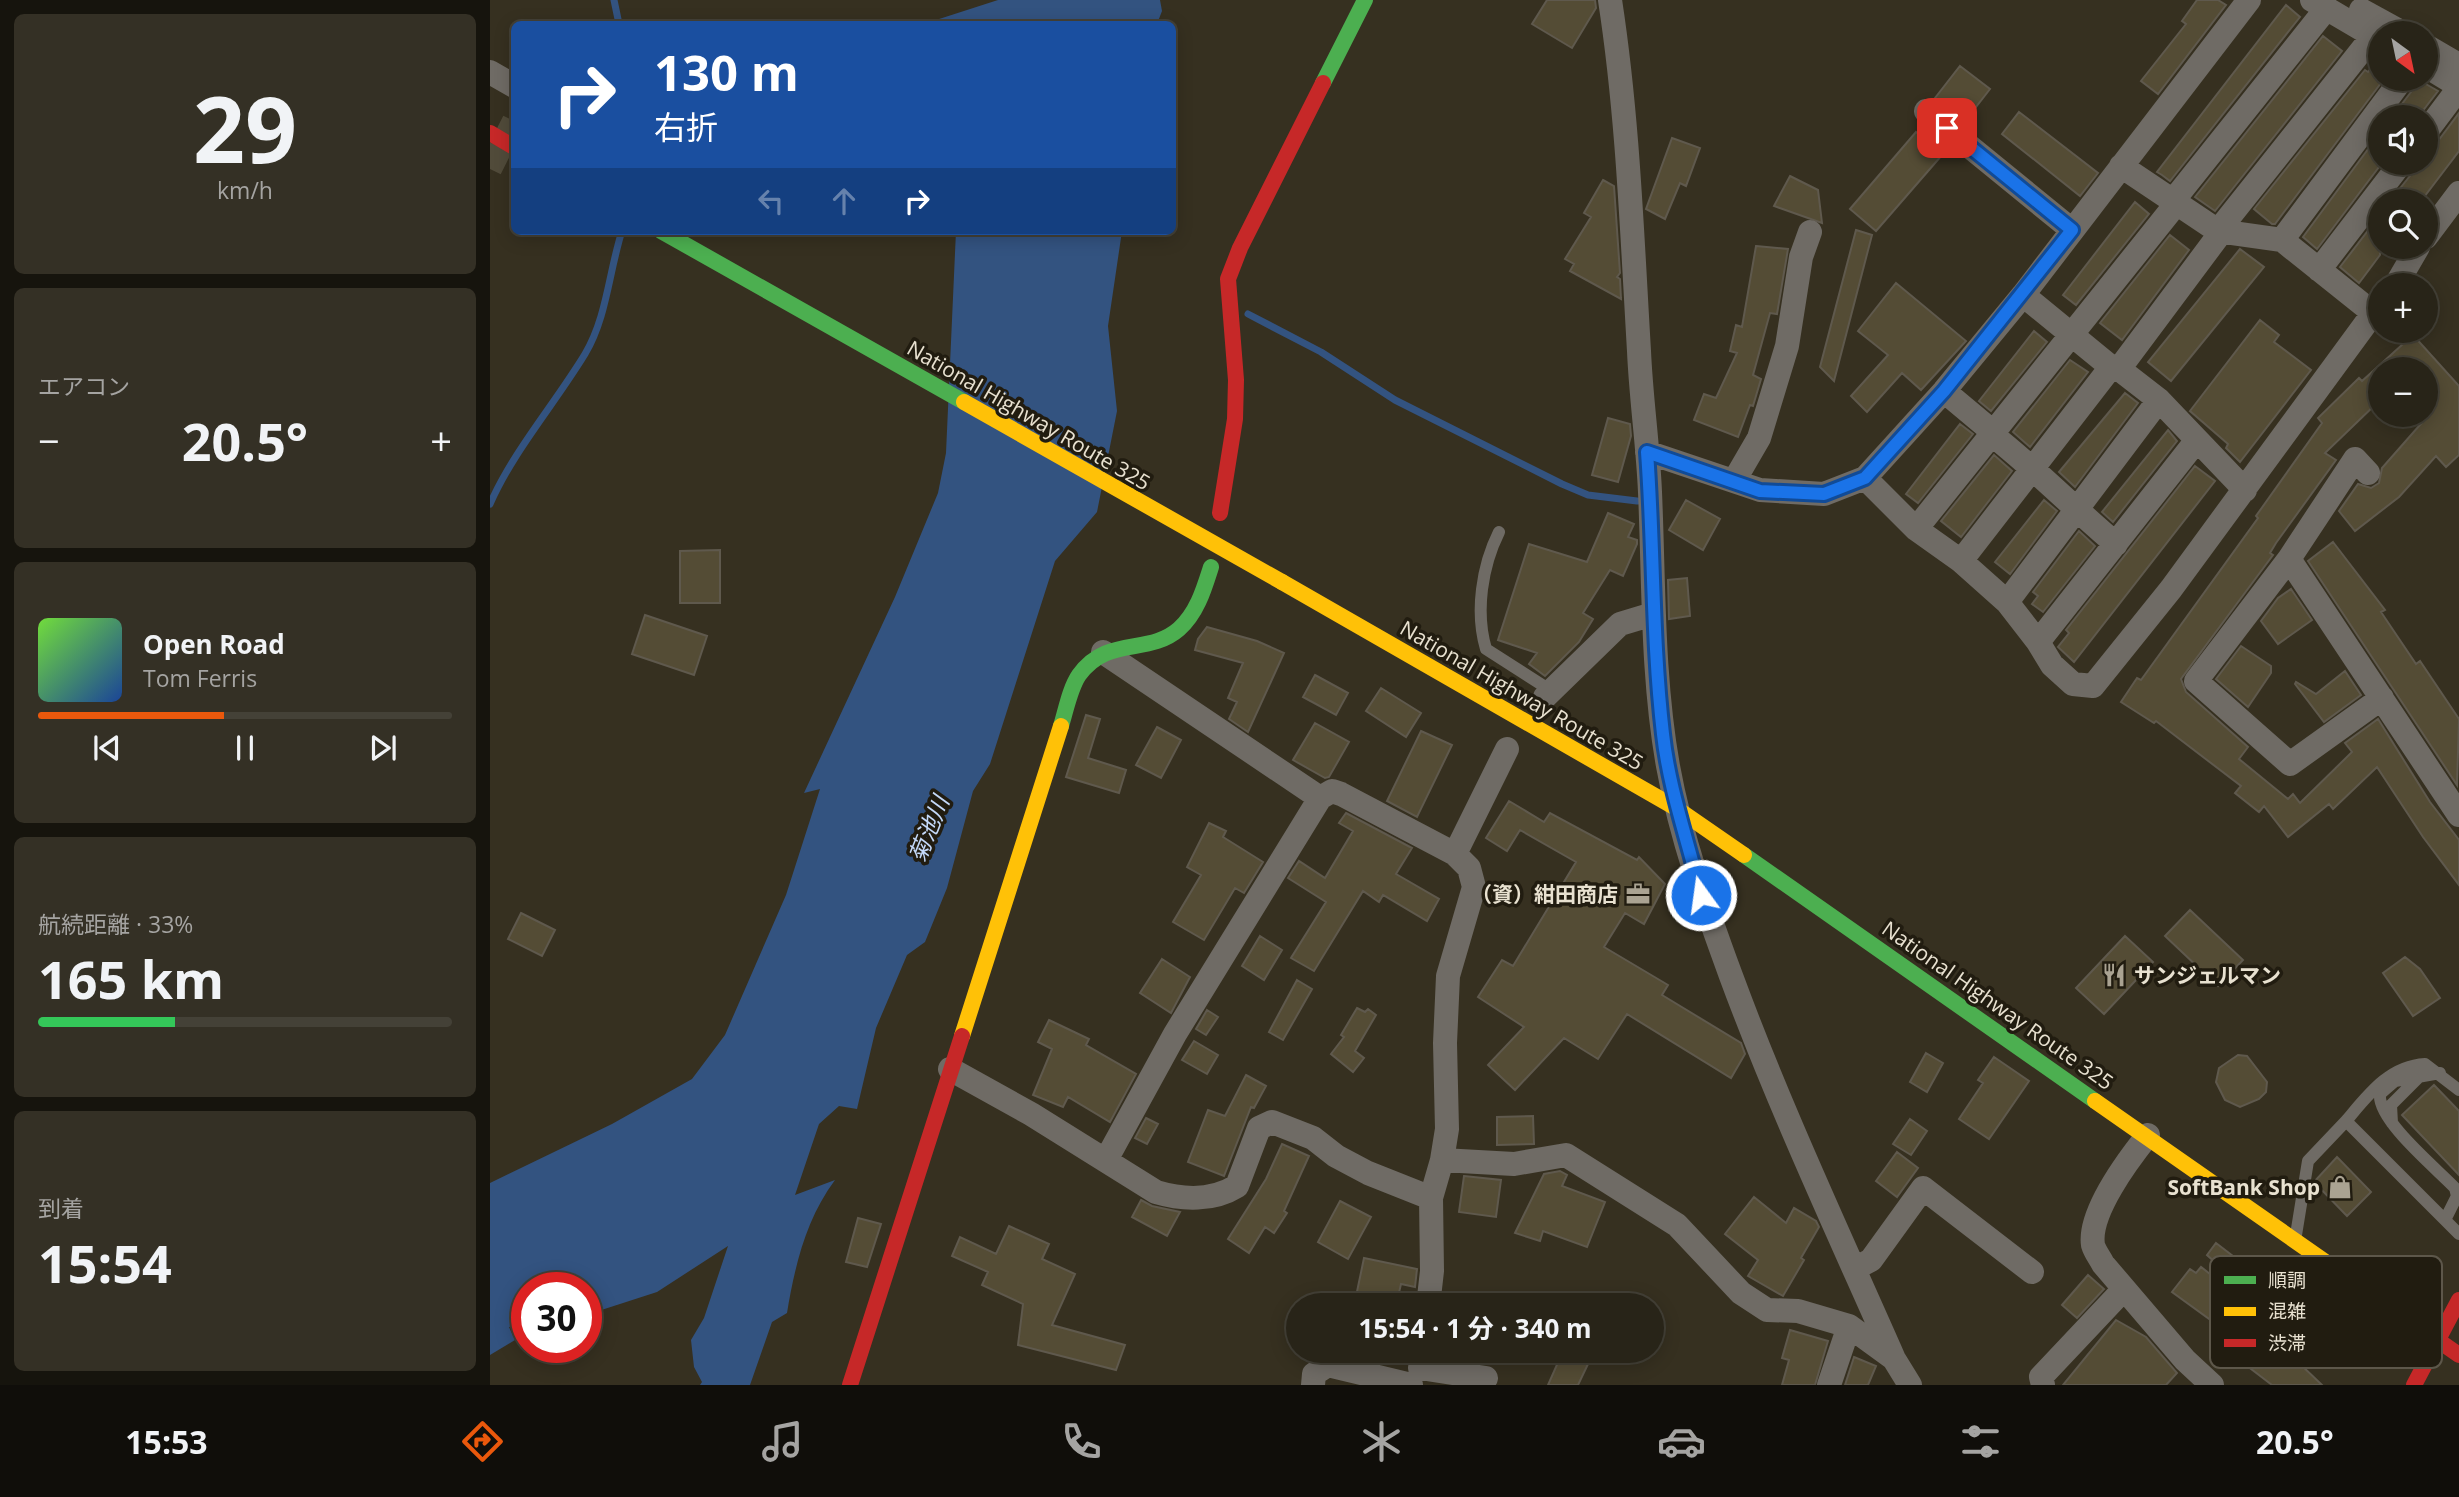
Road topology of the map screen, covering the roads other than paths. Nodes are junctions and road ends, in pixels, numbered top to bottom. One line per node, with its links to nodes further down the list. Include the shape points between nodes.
1 (1365, 0): 46 (main road, via 1228,279 1235,419)
2 (1610, 0): 39 (street, via 1623,99)
3 (2249, 0): 19 (street)
4 (2327, 3): 5 (street); 6 (street); 22 (street)
5 (2373, 21)
6 (2368, 32)
7 (2368, 48): 25 (street)
8 (2438, 53): 9 (street)
9 (2459, 65)
10 (490, 72): 12 (street)
11 (2438, 74): 13 (street)
12 (511, 84)
13 (2459, 87): 16 (street)
14 (2393, 91): 28 (street)
15 (1926, 111): 24 (street)
16 (2438, 116)
17 (490, 134): 18 (main road)
18 (511, 145)
19 (2121, 166): 22 (street); 24 (street)
20 (2392, 175): 29 (street)
21 (2459, 193): 23 (street)
22 (2174, 203): 25 (street); 33 (street)
23 (2438, 221)
24 (2072, 230): 30 (street)
25 (2220, 231): 28 (street); 34 (street)
26 (1811, 232): 43 (street, via 1801,257 1787,346 1759,438)
27 (668, 235): 61 (main road, National Highway Route 325, bridge)
28 (2282, 240): 29 (street)
29 (2319, 270): 31 (street)
30 (2023, 295): 33 (street); 35 (street)
31 (2368, 303)
32 (2368, 319): 44 (street)
33 (2072, 335): 34 (street); 37 (street)
34 (2115, 368): 36 (street); 41 (street)
35 (1944, 391): 37 (street); 42 (street)
36 (2159, 400): 38 (street); 45 (street)
37 (1992, 433): 41 (street); 47 (street)
38 (2197, 440): 44 (street); 49 (street)
39 (1647, 452): 43 (street); 54 (street)
40 (2354, 460): 50 (street)
41 (2032, 466): 45 (street); 51 (street)
42 (1865, 478): 43 (street, via 1824,494 1805,495 1760,491); 47 (street)
43 (1734, 481)
44 (2245, 490): 55 (street, via 2093,686 2073,684 2052,665)
45 (2076, 510): 49 (street); 53 (street)
46 (1220, 513)
47 (1916, 529): 51 (street)
48 (1499, 532): 57 (lane, via 1489,553 1483,585 1481,631 1486,649)
49 (2116, 544): 55 (street)
50 (2289, 559): 58 (street); 58 (street, via 2196,681 2290,764)
51 (1961, 561): 53 (street)
52 (1211, 568): 56 (main road, via 1201,599 1170,636)
53 (2007, 602): 55 (street)
54 (1653, 614): 57 (street, via 1620,624); 61 (street, via 1663,734)
55 (2038, 642)
56 (1103, 652): 60 (street); 64 (main road, via 1077,677)
57 (1548, 693)
58 (2382, 698): 62 (street)
59 (1507, 749): 63 (street)
60 (1320, 798): 63 (street, via 1332,791 1341,794); 69 (street, via 1175,1034)
61 (1676, 807): 68 (main road, National Highway Route 325); 75 (street, via 1701,895 1759,1052)
62 (2459, 815)
63 (1455, 854): 70 (street, via 1469,868 1474,887 1448,976 1447,1129)
64 (950, 1069): 69 (street); 89 (main road)
65 (2440, 1073): 66 (lane); 67 (lane, via 2425,1064 2394,1072); 72 (lane, via 2395,1081 2380,1094 2381,1111 2455,1188)
66 (2459, 1090)
67 (2346, 1121): 72 (lane); 73 (lane, via 2308,1161)
68 (2148, 1135): 73 (main road, National Highway Route 325); 77 (street, via 2119,1171 2092,1231 2094,1248)
69 (1106, 1160): 71 (street, via 1156,1192 1186,1198 1215,1196 1237,1186 1259,1128 1272,1122 1313,1138 1368,1173)
70 (1442, 1160): 71 (street); 80 (street, via 1514,1164 1566,1155 1677,1225 1741,1293 1767,1310 1798,1311)
71 (1431, 1198): 78 (street)
72 (2454, 1224)
73 (2296, 1238): 74 (main road, National Highway Route 325)
74 (2321, 1256)
75 (1854, 1269): 76 (street, via 1871,1260 1923,1188); 84 (street)
76 (2032, 1272)
77 (2124, 1289): 88 (street); 93 (street, via 2041,1377)
78 (1429, 1293)
79 (2459, 1300): 81 (main road)
80 (1849, 1326): 84 (street); 91 (street)
81 (2442, 1330)
82 (2442, 1343): 83 (main road, National Highway Route 325)
83 (2459, 1355)
84 (1894, 1359): 92 (street)
85 (2422, 1368): 94 (main road)
86 (1418, 1372): 87 (street); 90 (street, via 1328,1365 1314,1374)
87 (1486, 1378)
88 (2200, 1381)
89 (850, 1385)
90 (1313, 1385)
91 (1829, 1385)
92 (1909, 1385)
93 (2043, 1385)
94 (2413, 1385)

